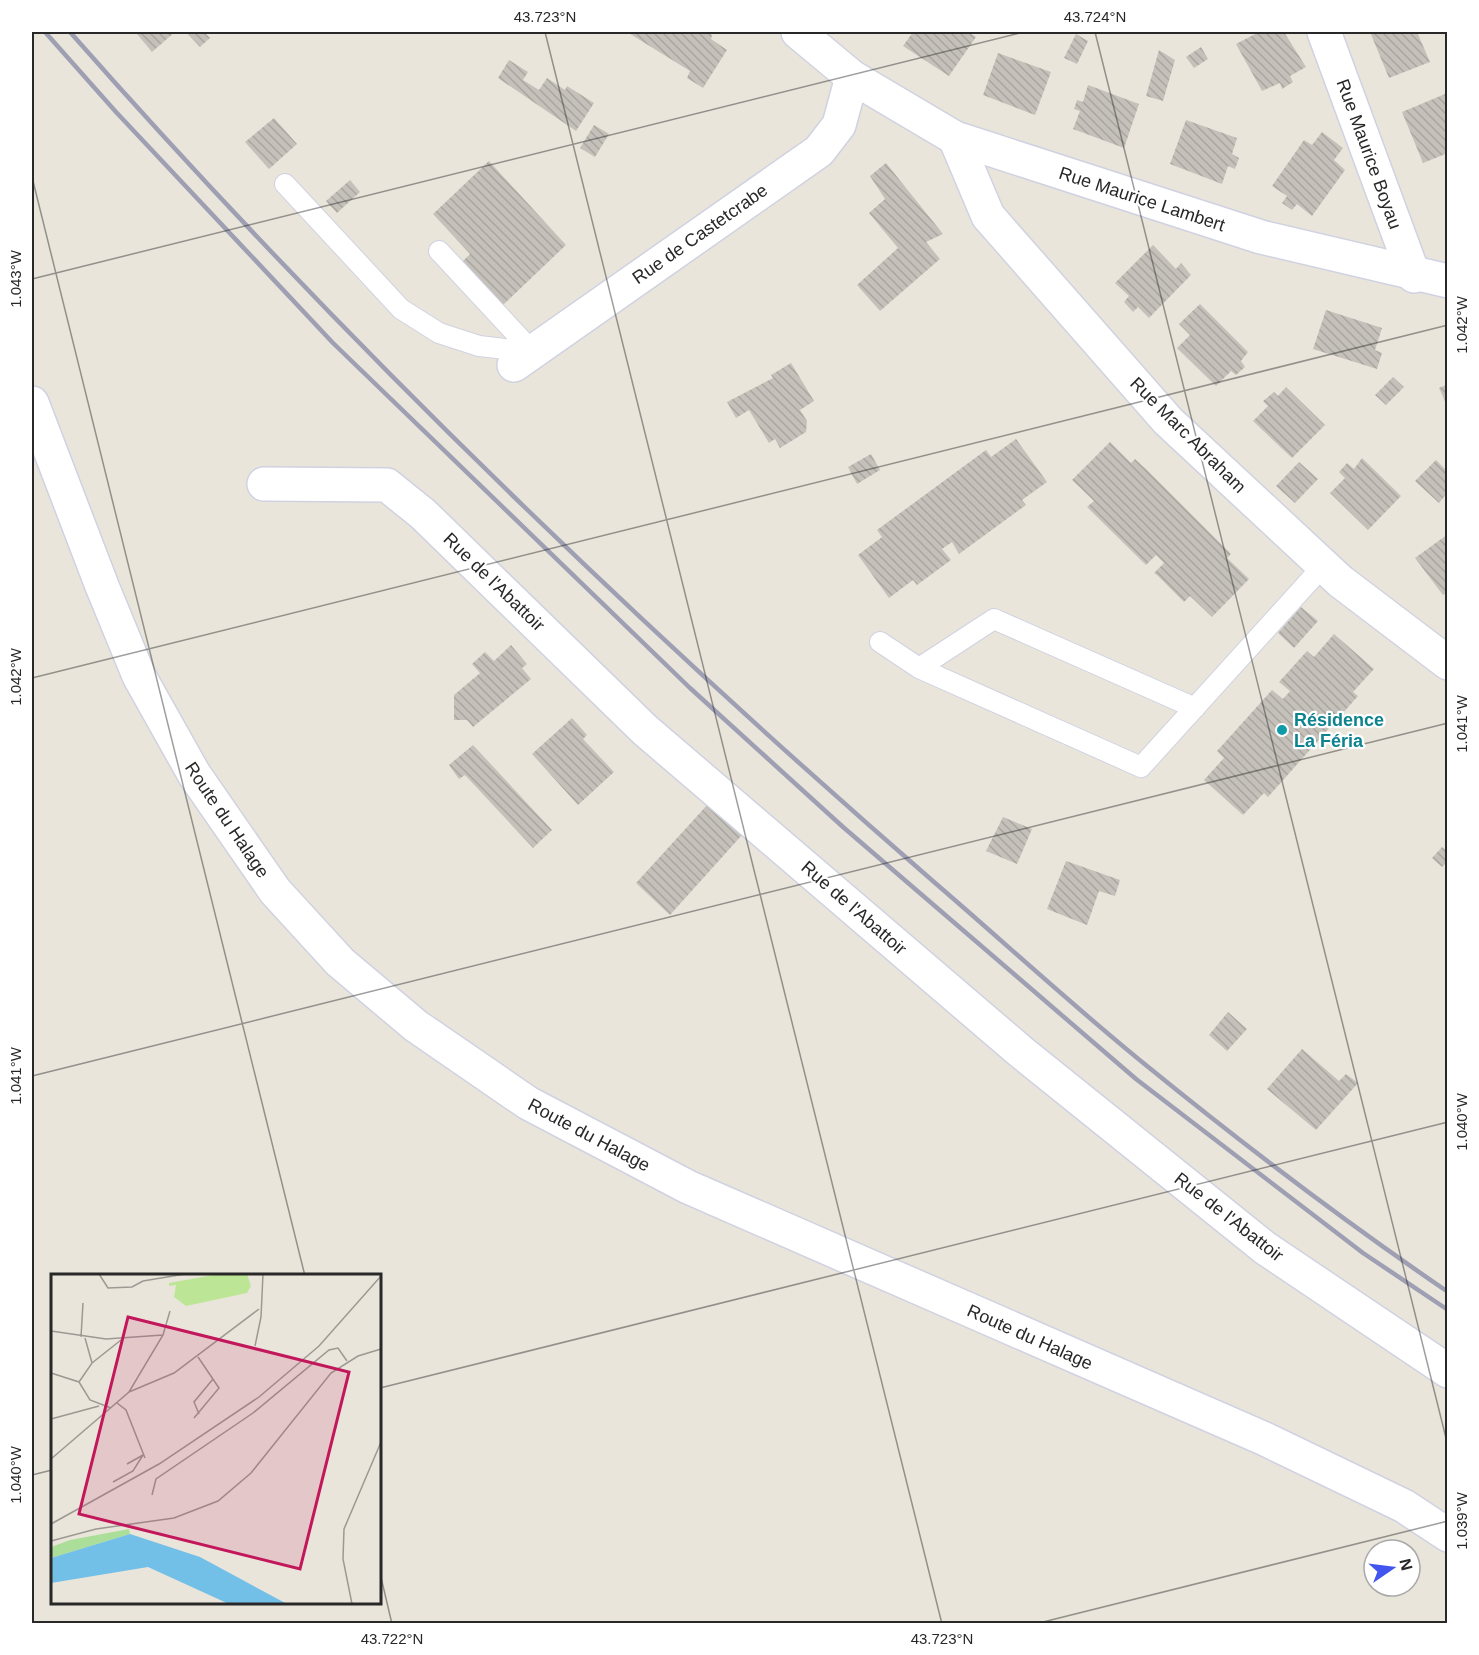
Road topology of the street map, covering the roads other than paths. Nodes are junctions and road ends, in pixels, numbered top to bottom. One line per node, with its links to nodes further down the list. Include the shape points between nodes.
1 (1324, 32): 7 (street, Rue Maurice Boyau)
2 (804, 34): 3 (street, Rue Maurice Lambert)
3 (852, 77): 4 (street, Rue Maurice Lambert); 9 (street, Rue de Castetcrabe, via 839,125 819,151)
4 (955, 138): 7 (street, Rue Maurice Lambert, via 1261,237); 12 (street, Rue Marc Abraham, via 988,216 1168,421)
5 (285, 184): 9 (lane, via 401,309 449,336)
6 (439, 251): 9 (lane)
7 (1414, 276): 8 (street, Rue Maurice Lambert)
8 (1448, 281)
9 (524, 359)
10 (32, 403): 18 (street, Route du Halage, via 139,676 194,774 275,891 340,962 416,1026 528,1103 688,1187 1265,1439 1404,1506)
11 (264, 484): 17 (street, Rue de l'Abattoir, via 387,485 423,514 645,730 1020,1051 1265,1248)
12 (1323, 566): 14 (street, Rue Marc Abraham); 16 (lane)
13 (880, 642): 15 (lane)
14 (1448, 663)
15 (919, 669): 16 (lane, via 994,619); 16 (lane, via 1141,767)
16 (1195, 708)
17 (1448, 1371)
18 (1448, 1535)

